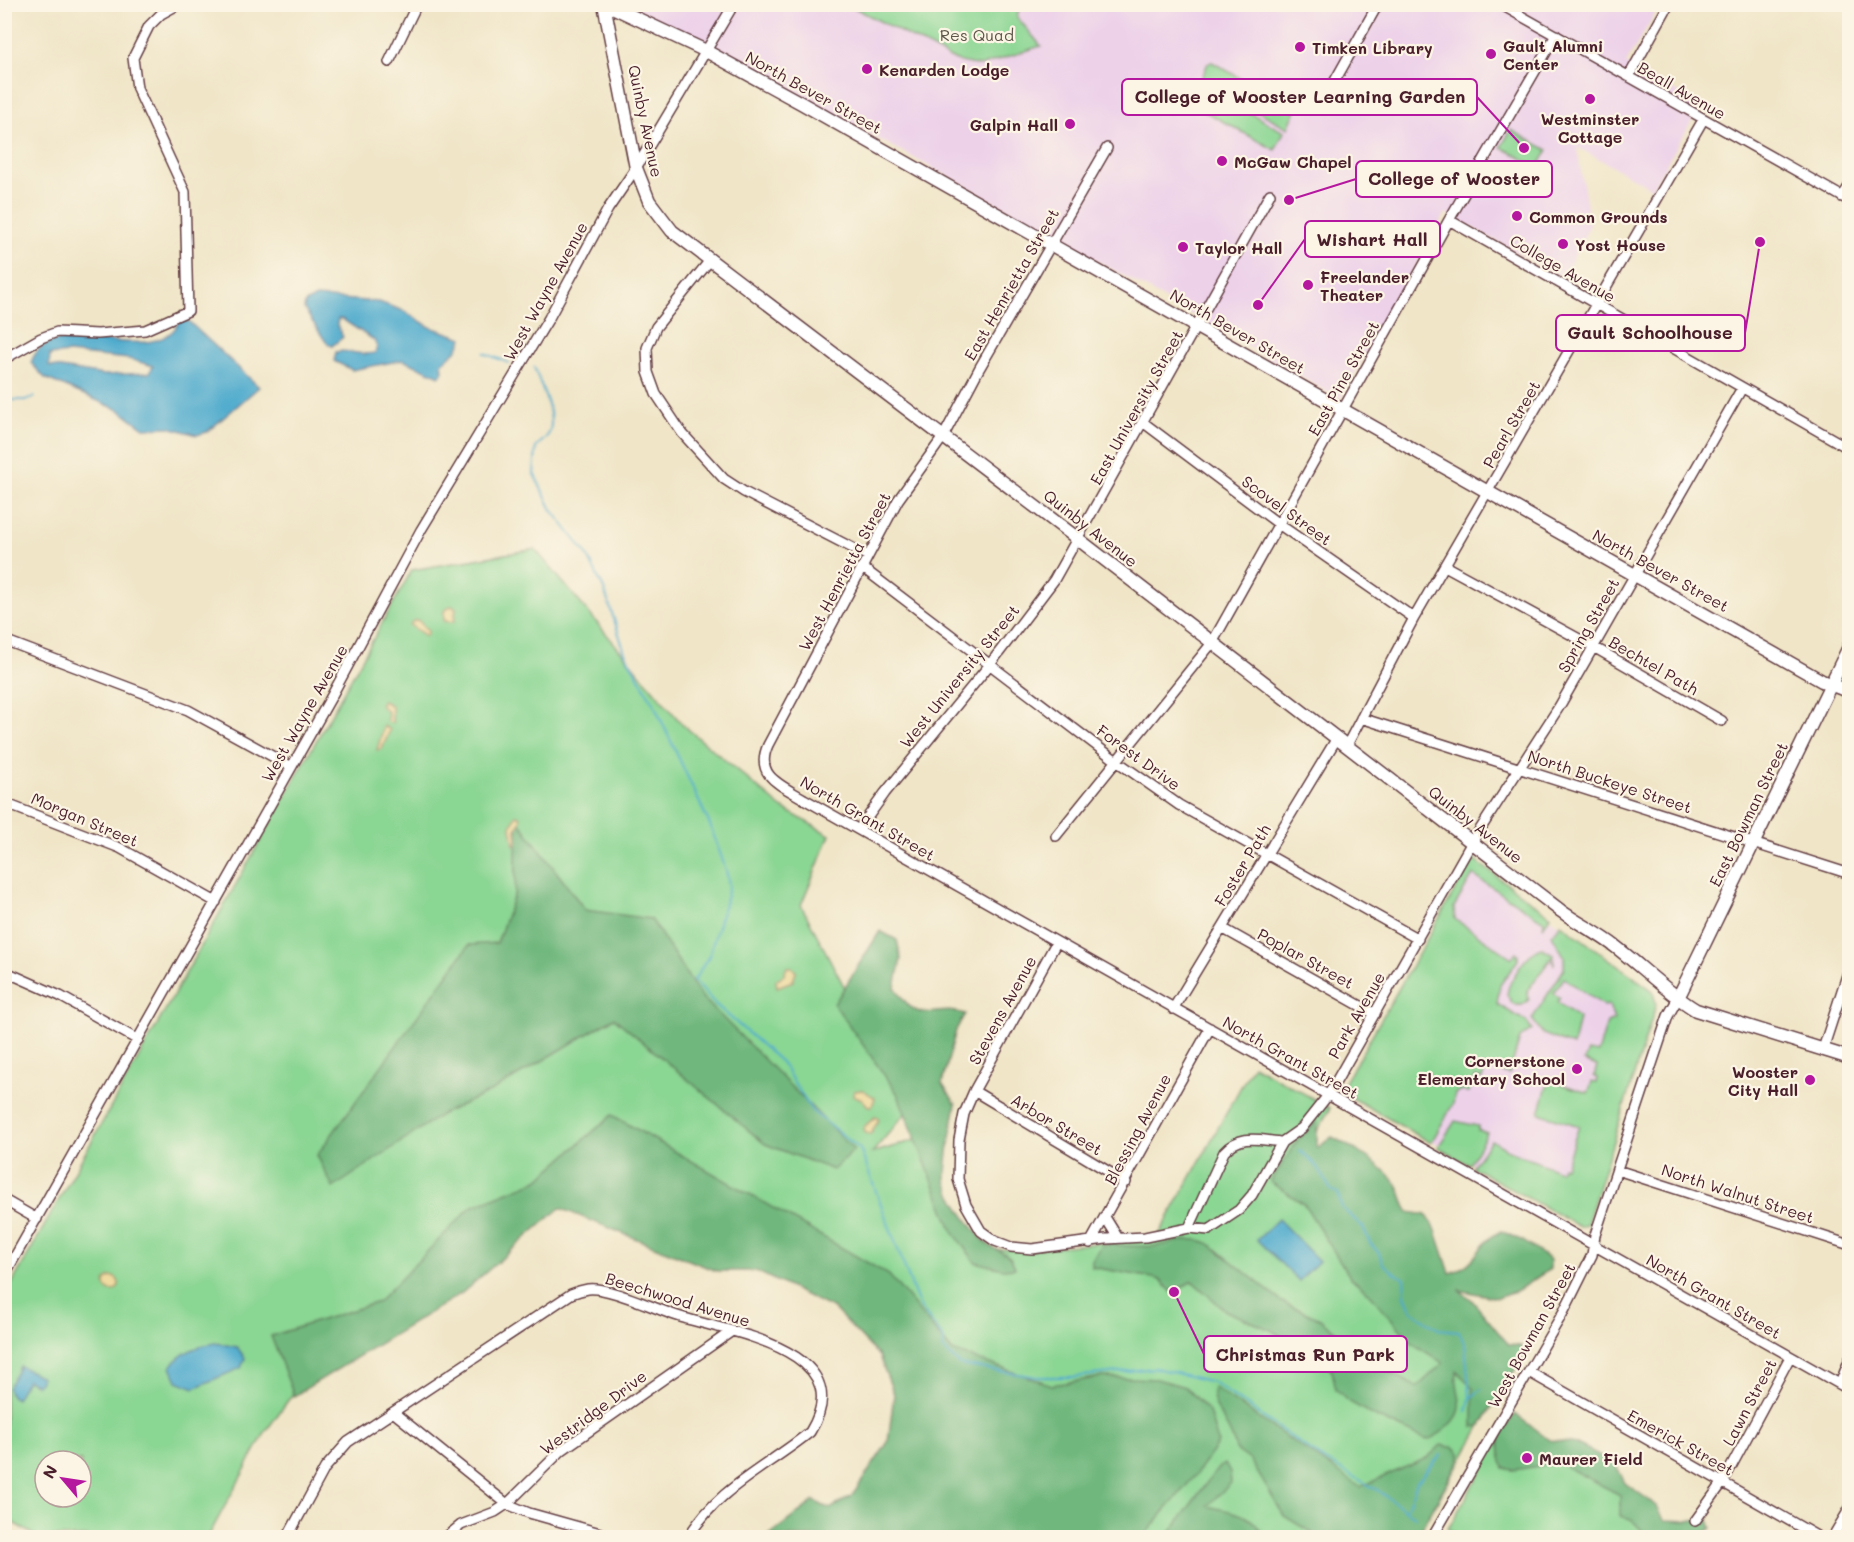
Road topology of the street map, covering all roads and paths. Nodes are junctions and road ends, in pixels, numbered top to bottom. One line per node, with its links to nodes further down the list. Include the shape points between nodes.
1 (179, 4): 24 (street, via 149,26 133,58 137,88 186,192 188,311 145,330 57,332)
2 (417, 4): 10 (street)
3 (605, 4): 9 (main road, North Bever Street); 15 (main road, Quinby Avenue)
4 (734, 4): 9 (street, West Wayne Avenue)
5 (1378, 4): 12 (street)
6 (1500, 4): 8 (street, Beall Avenue)
7 (1669, 4): 11 (street)
8 (1556, 35): 11 (street, Beall Avenue); 19 (street, East Pine Street)
9 (706, 51): 15 (street, West Wayne Avenue); 20 (main road, North Bever Street)
10 (389, 62)
11 (1629, 76): 13 (street, Beall Avenue)
12 (1332, 86)
13 (1703, 120): 18 (street, Beall Avenue); 22 (street, Pearl Street)
14 (1107, 148): 20 (street, East Henrietta Street)
15 (636, 168): 21 (main road, Quinby Avenue, via 649,201 665,223); 50 (street, West Wayne Avenue, via 608,209 549,318 421,531)
16 (1850, 185): 18 (street)
17 (1270, 194): 23 (street, East University Street)
18 (1846, 199)
19 (1449, 220): 22 (street, College Avenue); 26 (street, East Pine Street)
20 (1053, 244): 23 (main road, North Bever Street); 28 (street, East Henrietta Street)
21 (711, 259): 28 (main road, Quinby Avenue); 33 (street, via 656,327 647,348 648,372 656,394 682,433 724,479)
22 (1597, 305): 25 (street, College Avenue); 30 (street, Pearl Street)
23 (1197, 327): 26 (main road, North Bever Street); 27 (street, East University Street)
24 (4, 358)
25 (1742, 388): 29 (street, College Avenue); 36 (street, Spring Street)
26 (1342, 409): 30 (main road, North Bever Street); 31 (street, East Pine Street)
27 (1144, 423): 31 (street, Scovel Street); 32 (street, East University Street)
28 (943, 437): 32 (main road, Quinby Avenue); 33 (street, West Henrietta Street, via 898,500)
29 (1850, 449)
30 (1489, 491): 34 (street, Pearl Street); 36 (main road, North Bever Street)
31 (1280, 525): 37 (street, Scovel Street); 39 (street, East Pine Street)
32 (1078, 539): 39 (main road, Quinby Avenue); 42 (street, West University Street, via 1054,580)
33 (868, 556): 35 (street, West Henrietta Street)
34 (1445, 566): 37 (street, Pearl Street); 41 (street, Bechtel Path)
35 (863, 568): 42 (street, Forest Drive); 47 (street, West Henrietta Street)
36 (1634, 575): 41 (street, Spring Street); 43 (main road, North Bever Street)
37 (1414, 618): 45 (street, Pearl Street)
38 (4, 640): 50 (street, via 188,710)
39 (1212, 644): 48 (main road, Quinby Avenue); 49 (street, East Pine Street)
40 (1850, 645): 43 (main road, East Bowman Street)
41 (1592, 646): 46 (street, Bechtel Path); 51 (street, Spring Street)
42 (990, 663): 49 (street, Forest Drive); 53 (street, West University Street)
43 (1830, 685): 44 (main road, North Bever Street); 55 (main road, East Bowman Street)
44 (1850, 692)
45 (1361, 718): 48 (street, Pearl Street); 51 (street, North Buckeye Street)
46 (1722, 721)
47 (780, 724): 53 (street, North Grant Street, via 763,756 770,777)
48 (1342, 741): 56 (main road, Quinby Avenue); 57 (street, Foster Path)
49 (1118, 762): 54 (street, East Pine Street); 57 (street, Forest Drive, via 1179,806)
50 (290, 766): 59 (street, West Wayne Avenue)
51 (1520, 768): 55 (street, North Buckeye Street); 56 (street, Spring Street)
52 (4, 802): 59 (street, Morgan Street, via 120,848)
53 (859, 829): 62 (street, North Grant Street)
54 (1056, 836)
55 (1748, 841): 58 (street, North Buckeye Street); 65 (main road, East Bowman Street)
56 (1472, 843): 61 (street, Park Avenue); 65 (main road, Quinby Avenue, via 1569,917 1609,941 1663,983)
57 (1265, 854): 60 (street, Foster Path); 61 (street, Forest Drive)
58 (1850, 874)
59 (216, 902): 69 (street, West Wayne Avenue)
60 (1222, 928): 66 (street, Foster Path); 67 (street, Poplar Street)
61 (1418, 939): 67 (street, Park Avenue)
62 (1056, 943): 66 (street, North Grant Street); 72 (street, Stevens Avenue)
63 (1850, 966): 70 (street)
64 (4, 971): 69 (street, via 50,991)
65 (1677, 1000): 70 (main road, via 1696,1010); 75 (street, West Bowman Street, via 1668,1016)
66 (1173, 1008): 68 (street, North Grant Street)
67 (1375, 1014): 73 (street, Park Avenue)
68 (1210, 1028): 73 (street, North Grant Street); 76 (street, Blessing Avenue)
69 (138, 1040): 79 (street, West Wayne Avenue)
70 (1822, 1049): 71 (main road)
71 (1850, 1058)
72 (974, 1091): 76 (street, Arbor Street); 82 (street, Stevens Avenue, via 959,1140 958,1179 966,1205 981,1231 1011,1247 1032,1249)
73 (1329, 1094): 74 (street, Park Avenue, via 1302,1128); 83 (street, North Grant Street)
74 (1282, 1142): 80 (street, Park Avenue, via 1264,1178 1239,1210 1209,1230); 80 (street, via 1248,1138 1231,1144)
75 (1617, 1170): 83 (street, West Bowman Street); 84 (street, North Walnut Street)
76 (1126, 1182): 78 (street, Blessing Avenue)
77 (4, 1200): 79 (street)
78 (1105, 1217): 81 (street); 82 (street, Blessing Avenue)
79 (37, 1219): 85 (street, West Wayne Avenue)
80 (1189, 1228): 81 (street, Park Avenue)
81 (1118, 1238): 82 (street, Park Avenue)
82 (1089, 1243)
83 (1594, 1245): 87 (street, North Grant Street); 89 (street, West Bowman Street, via 1564,1311)
84 (1850, 1245)
85 (4, 1276)
86 (732, 1331): 92 (street, Beechwood Avenue, via 608,1291 590,1289 571,1294); 94 (street, Westridge Drive, via 562,1450); 101 (street, Beechwood Avenue, via 774,1344 806,1363 816,1378 821,1399 810,1432 734,1484 699,1519)
87 (1791, 1357): 90 (street, North Grant Street); 93 (street, Lawn Street)
88 (1850, 1358): 90 (street)
89 (1529, 1372): 93 (street, Emerick Street); 97 (street, West Bowman Street)
90 (1840, 1384): 91 (street, North Grant Street)
91 (1850, 1390)
92 (393, 1412): 94 (street); 98 (street, Beechwood Avenue, via 337,1452)
93 (1723, 1482): 96 (street, Lawn Street); 102 (street, Emerick Street)
94 (507, 1504): 99 (street, Westridge Drive, via 461,1525); 100 (street)
95 (1850, 1508): 103 (street)
96 (1695, 1521)
97 (1433, 1536)
98 (287, 1538)
99 (445, 1538)
100 (618, 1538)
101 (688, 1538)
102 (1820, 1538)
103 (1832, 1538)

